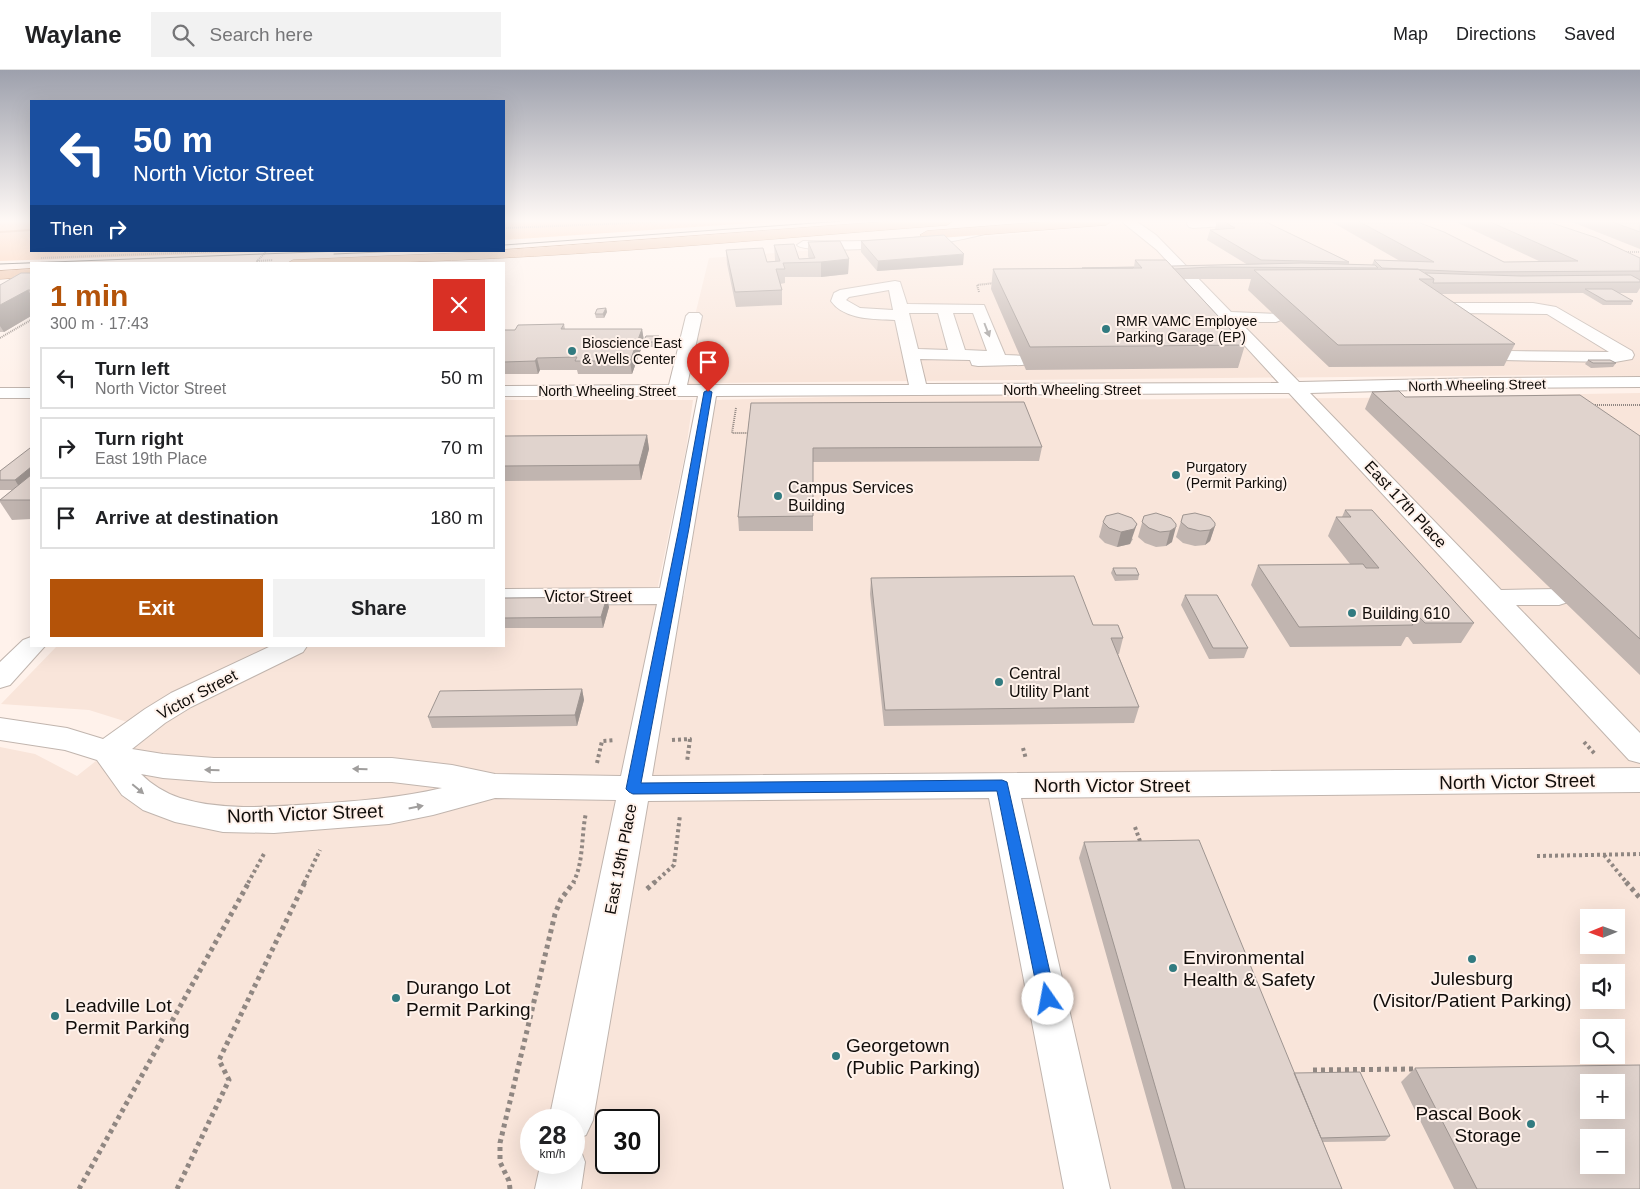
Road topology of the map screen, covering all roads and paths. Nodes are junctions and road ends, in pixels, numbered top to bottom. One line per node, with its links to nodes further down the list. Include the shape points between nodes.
1 (1186, 273): 10 (street, East 17th Place)
2 (30, 278): 4 (main road)
3 (996, 283): 5 (path, via 977,285)
4 (4, 284)
5 (984, 298): 6 (street)
6 (899, 302): 7 (street); 14 (street)
7 (944, 308): 13 (street); 13 (street, one-way to 13, via 979,308 996,356)
8 (694, 316): 20 (street)
9 (1276, 316): 10 (street)
10 (1228, 317): 19 (street, East 17th Place)
11 (30, 321): 12 (path)
12 (0, 338)
13 (958, 354): 14 (street)
14 (912, 358): 16 (street); 21 (street)
15 (1539, 358): 15 (street, via 1626,355 1551,310 1452,308 1444,311 1502,354); 18 (street)
16 (1022, 360)
17 (1640, 382): 18 (street, North Wheeling Street)
18 (1576, 383): 19 (street, North Wheeling Street)
19 (1296, 388): 21 (street, North Wheeling Street); 33 (street, East 17th Place)
20 (677, 390): 22 (street, North Wheeling Street); 23 (street, North Wheeling Street)
21 (919, 391): 23 (street, North Wheeling Street)
22 (505, 392)
23 (708, 392): 30 (street, East 19th Place)
24 (0, 393): 25 (street)
25 (30, 393)
26 (736, 405): 29 (path, via 732,434)
27 (1640, 405): 28 (path)
28 (1591, 406)
29 (750, 433)
30 (671, 596): 31 (street, Victor Street); 43 (street, East 19th Place)
31 (505, 597)
32 (1559, 597): 33 (street)
33 (1494, 598): 39 (street, East 17th Place)
34 (31, 647): 36 (street)
35 (292, 647): 38 (street, Victor Street, via 188,696)
36 (0, 678)
37 (0, 729): 38 (street, North Victor Street, via 67,739)
38 (106, 752): 41 (street, North Victor Street, one-way to 38, via 392,770 198,770 148,764); 41 (street, North Victor Street, one-way to 41, via 128,781 152,801 175,810 213,816 274,819 412,808)
39 (1640, 752)
40 (1640, 780): 42 (street, North Victor Street)
41 (495, 786): 43 (street, North Victor Street)
42 (1002, 786): 43 (street, North Victor Street); 63 (street)
43 (633, 789): 57 (street, East 19th Place)
44 (1135, 827): 47 (path)
45 (678, 830): 53 (path, via 674,865 645,890)
46 (582, 831): 61 (path, via 579,870 555,914 500,1142 500,1162)
47 (1143, 849)
48 (320, 850): 60 (path, via 219,1060 229,1080)
49 (265, 852): 59 (path)
50 (1604, 855): 51 (path); 52 (path); 54 (path)
51 (1640, 855)
52 (1537, 856)
53 (644, 898)
54 (1640, 898)
55 (1422, 1069): 56 (path)
56 (1313, 1070)
57 (573, 1109)
58 (561, 1174): 62 (street)
59 (79, 1189)
60 (178, 1189)
61 (510, 1189)
62 (558, 1189)
63 (1087, 1189)

